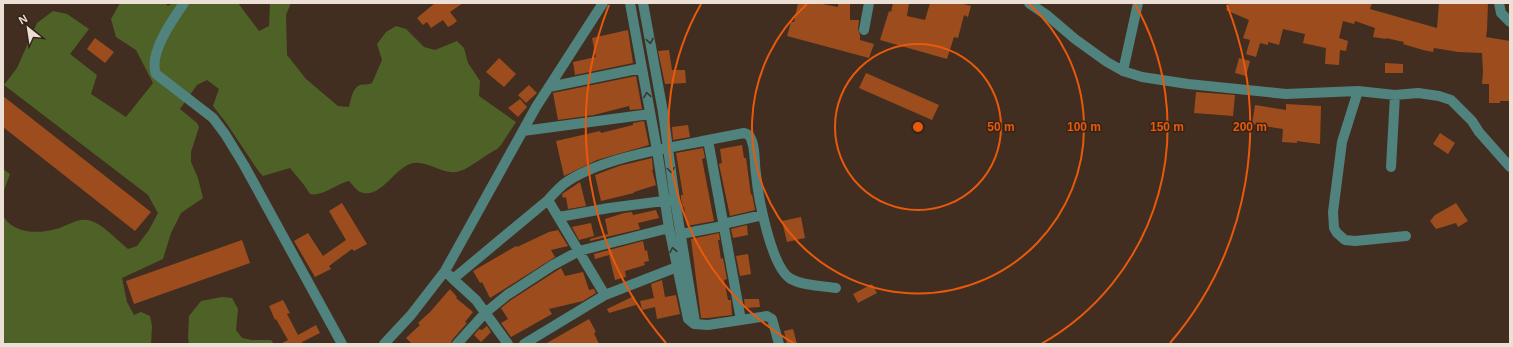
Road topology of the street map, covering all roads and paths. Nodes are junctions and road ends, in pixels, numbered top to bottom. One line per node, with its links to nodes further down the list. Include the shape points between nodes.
1 (184, 3): 40 (street, via 167,28 159,47 154,68 156,74 212,118 225,134)
2 (603, 3): 13 (street)
3 (630, 3): 11 (street)
4 (643, 3): 19 (street, one-way to 19)
5 (868, 3): 10 (street)
6 (1029, 3): 12 (street, via 1094,53)
7 (1138, 3): 12 (street)
8 (1499, 3): 9 (street, via 1501,14)
9 (1510, 22)
10 (864, 30)
11 (642, 68): 13 (street); 16 (street, one-way to 11)
12 (1123, 71): 14 (street, via 1159,80 1279,94)
13 (549, 87): 17 (street)
14 (1358, 91): 15 (street); 30 (street, via 1342,142 1333,212 1334,228 1346,240 1355,241)
15 (1395, 95): 21 (street); 22 (street, via 1418,93 1451,100)
16 (650, 114): 17 (street); 20 (street)
17 (523, 131): 33 (street)
18 (708, 140): 19 (street); 25 (street, via 744,133 749,135); 27 (street)
19 (668, 148): 20 (street); 24 (street, one-way to 24)
20 (657, 150): 23 (street, via 587,170 563,185); 24 (street)
21 (1391, 167)
22 (1510, 167)
23 (548, 200): 26 (street); 34 (street)
24 (670, 201): 26 (street); 28 (street); 29 (street)
25 (763, 216): 27 (street); 35 (street, via 775,256 788,277 801,283)
26 (559, 217): 31 (street)
27 (723, 225): 29 (street); 38 (street)
28 (669, 228): 31 (street); 32 (street, one-way to 28)
29 (681, 234): 39 (street)
30 (1406, 236)
31 (579, 251): 36 (street); 37 (street, via 553,265)
32 (676, 267): 36 (street); 39 (street, via 688,319)
33 (445, 271): 34 (street); 41 (street, via 411,315)
34 (453, 279): 37 (street)
35 (836, 288)
36 (605, 295): 44 (street)
37 (486, 313): 42 (street); 43 (street)
38 (741, 320): 39 (street, via 708,325); 45 (street, via 770,317)
39 (695, 324)
40 (342, 344)
41 (384, 344)
42 (457, 344)
43 (508, 344)
44 (524, 344)
45 (778, 344)

